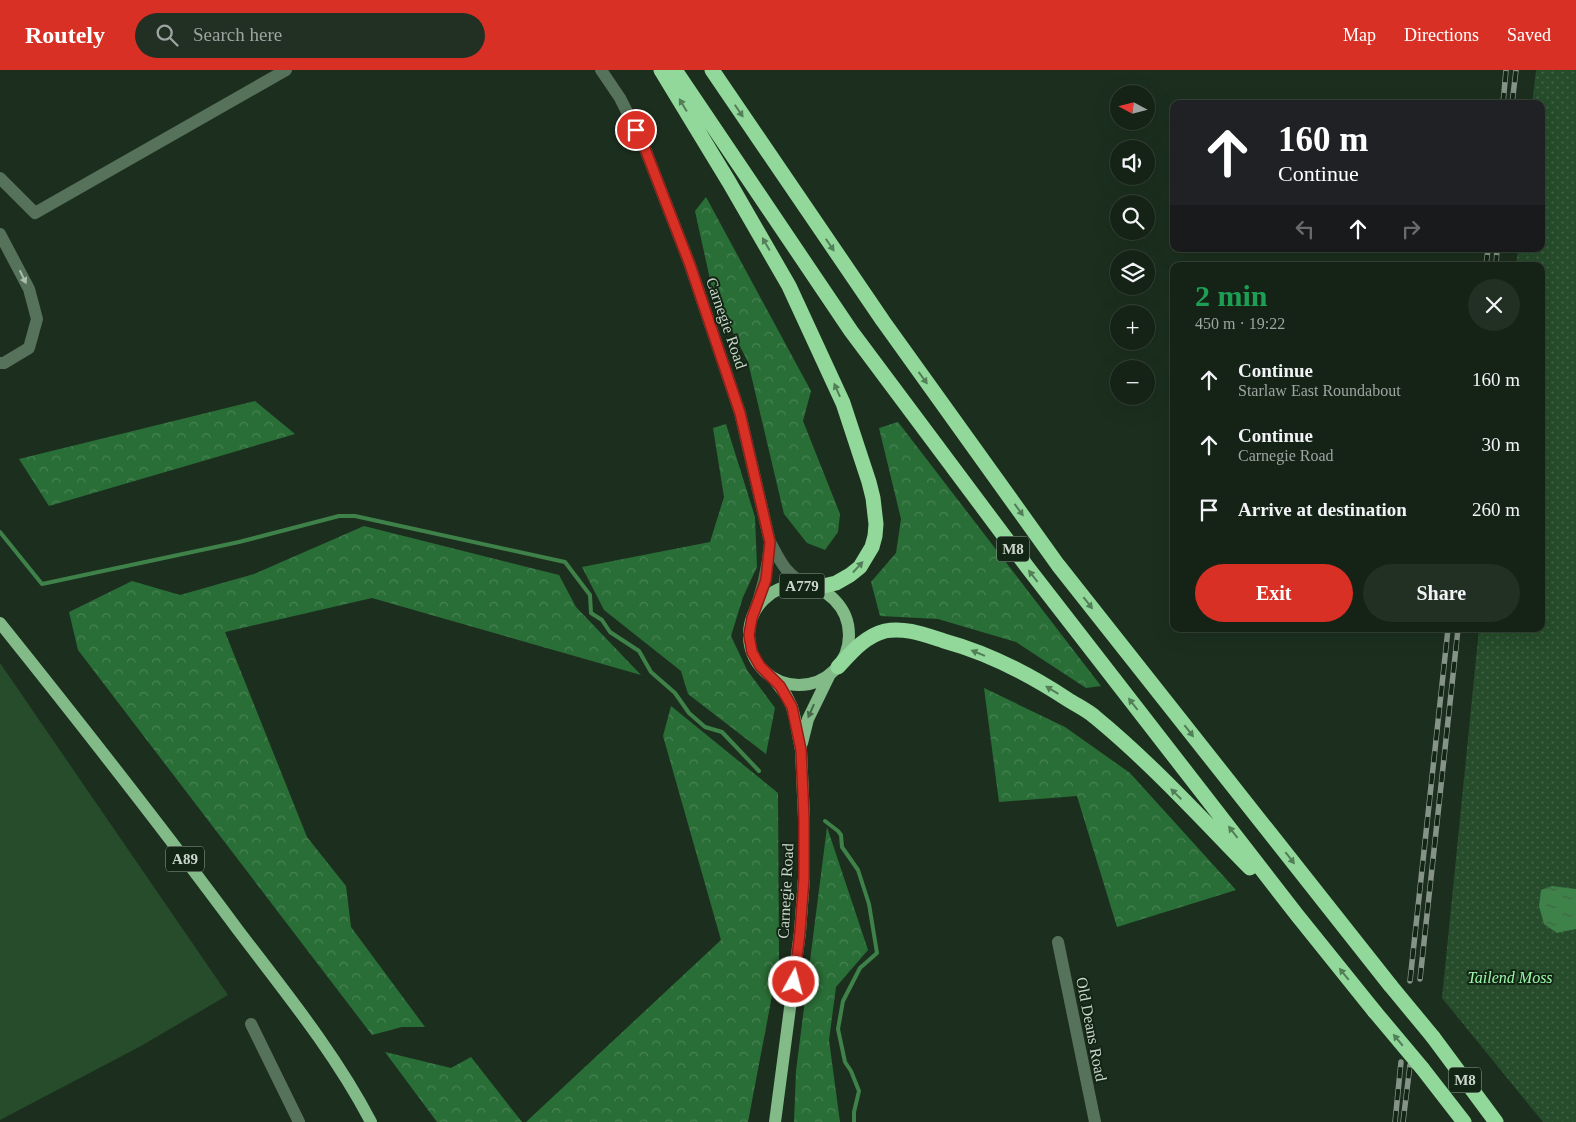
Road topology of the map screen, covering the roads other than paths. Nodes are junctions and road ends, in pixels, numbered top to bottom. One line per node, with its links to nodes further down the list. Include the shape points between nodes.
1 (286, 70): 6 (street, via 35,213)
2 (601, 70): 9 (street, Carnegie Road, via 620,98 644,146 690,265 740,413)
3 (661, 70): 10 (highway, one-way to 3, via 836,584 850,575 860,567 872,546 876,524 869,482 843,404 789,286)
4 (675, 70): 16 (highway, M8, one-way to 4, via 1028,568 851,332)
5 (712, 70): 26 (highway, M8, one-way to 26, bridge, via 883,322 1058,565)
6 (0, 178)
7 (0, 234): 8 (street, one-way to 8, via 30,289 37,319 29,348)
8 (0, 363)
9 (770, 542): 10 (street, Carnegie Road, via 785,569); 11 (street, Carnegie Road, via 766,580)
10 (812, 587): 11 (main road, A779, via 795,585 781,588 764,600); 13 (main road, A779, via 830,596 847,622 849,638 846,653)
11 (752, 618): 14 (main road, A779, via 749,635 752,652 760,666)
12 (0, 623): 19 (main road, A89, via 213,895 317,1035)
13 (834, 671): 14 (main road, via 820,681 808,684 784,683); 15 (main road, Carnegie Road / A779, one-way to 15, via 808,719); 16 (highway, M8, one-way to 13, via 1133,750 1094,716 1023,672 958,644 897,630 870,637)
14 (773, 678): 15 (main road, Carnegie Road / A779, via 792,707)
15 (801, 750): 23 (main road, Carnegie Road / A779, via 804,818 800,932)
16 (1297, 915): 25 (highway, M8, one-way to 16, bridge)
17 (1058, 942): 24 (street, Old Deans Road)
18 (251, 1024): 20 (street)
19 (360, 1101): 21 (main road, A89); 22 (main road, A89)
20 (299, 1122)
21 (371, 1122)
22 (379, 1122)
23 (775, 1122)
24 (1095, 1122)
25 (1464, 1122)
26 (1496, 1122)

